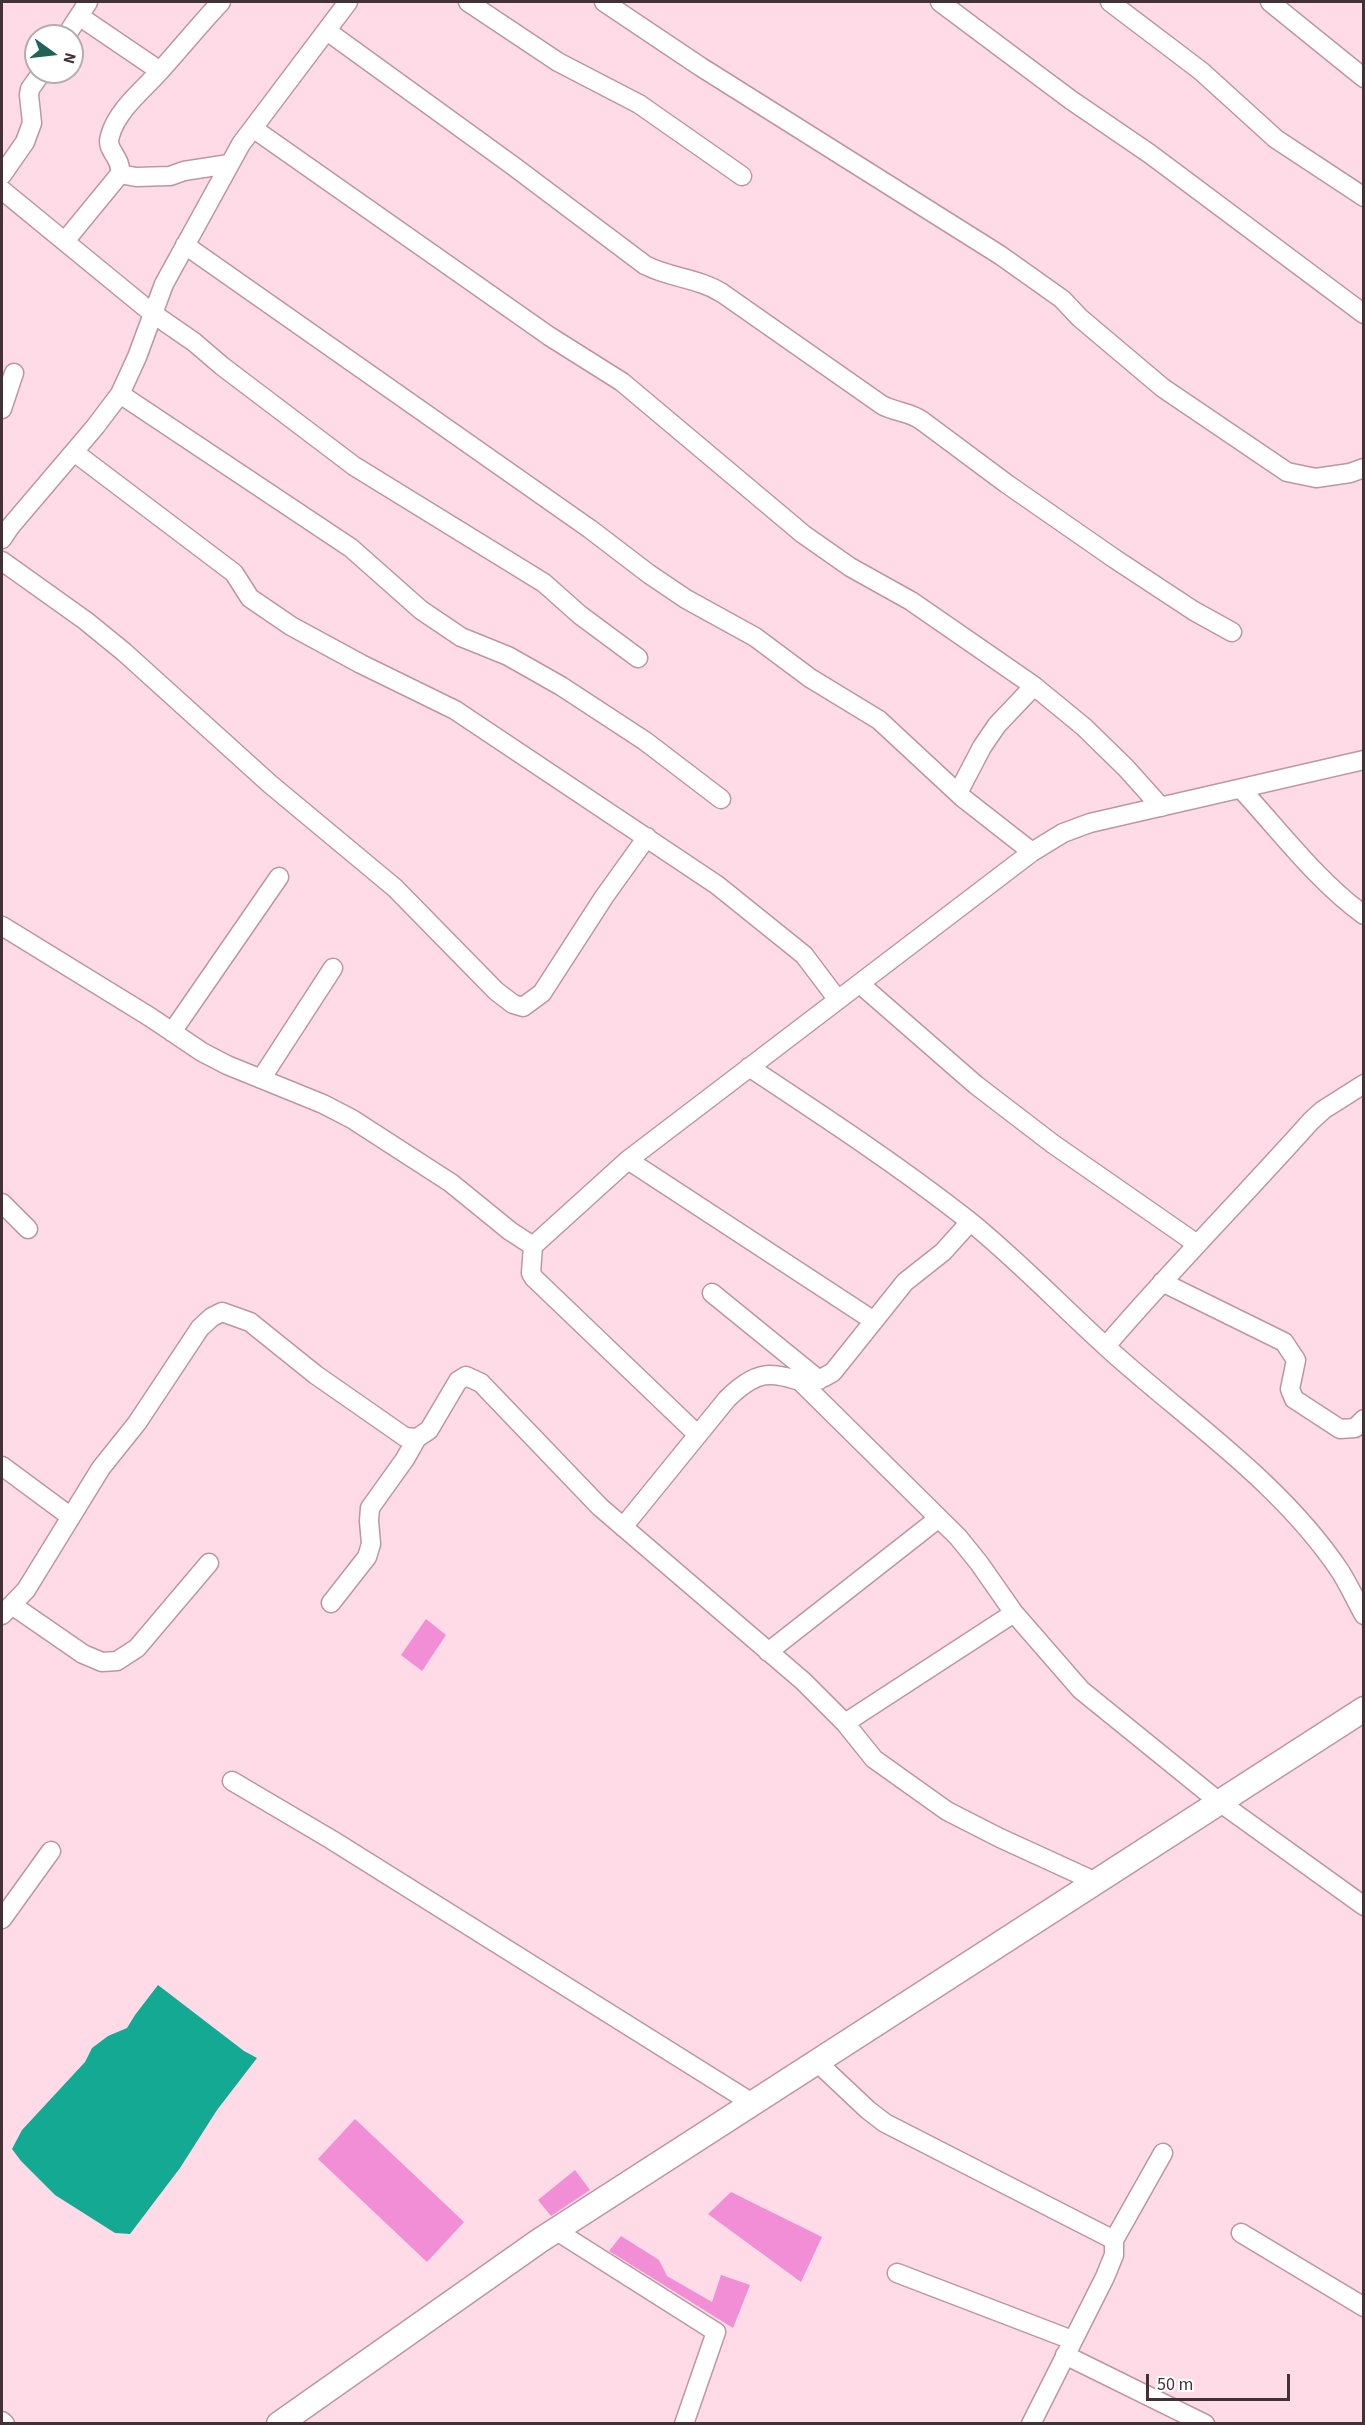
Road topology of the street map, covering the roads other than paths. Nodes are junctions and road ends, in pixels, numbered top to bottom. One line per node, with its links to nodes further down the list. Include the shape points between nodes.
1 (221, 2): 11 (street)
2 (348, 2): 10 (street)
3 (468, 2): 18 (street, via 558,62 639,104)
4 (604, 2): 29 (street, via 1009,261 1062,299 1163,388 1287,472 1316,478)
5 (940, 2): 24 (street, via 1071,100 1160,160)
6 (1110, 2): 20 (street, via 1202,71 1276,139)
7 (1270, 2): 12 (street)
8 (84, 9): 9 (street); 11 (street)
9 (74, 24)
10 (327, 31): 14 (street); 32 (street, via 645,265 722,292 882,405 921,420 1115,559)
11 (160, 71): 16 (street, via 135,98 109,138 109,146 121,164)
12 (1364, 78)
13 (34, 84): 17 (street, via 29,95 32,123 25,142)
14 (254, 129): 15 (street); 34 (street, via 549,336 622,382 803,534)
15 (229, 164): 16 (street, via 170,176); 22 (street)
16 (120, 174): 21 (street)
17 (2, 176)
18 (742, 176)
19 (4, 197): 21 (street)
20 (1364, 197)
21 (65, 241): 23 (street)
22 (185, 245): 23 (street); 37 (street, via 572,515 649,574 755,637 810,678 879,720)
23 (152, 313): 26 (street); 33 (street, via 354,466 544,583)
24 (1364, 314)
25 (14, 373): 27 (street)
26 (120, 394): 28 (street); 38 (street, via 351,548 422,610 460,637 508,656 561,686 645,741)
27 (2, 409)
28 (74, 452): 30 (street); 40 (street, via 234,573 250,598 291,626 455,710)
29 (1364, 468)
30 (2, 539)
31 (2, 561): 40 (street, via 124,652 270,784 395,888 513,1004 523,1007 542,993)
32 (1232, 632)
33 (638, 658)
34 (1034, 686): 37 (street, via 997,725); 39 (street, via 1084,727)
35 (1364, 760): 36 (street)
36 (1241, 789): 39 (street); 43 (street, via 1303,857)
37 (958, 793): 41 (street)
38 (721, 799)
39 (1161, 807): 41 (street, via 1090,823 1063,833)
40 (647, 837): 47 (street, via 717,885 804,955)
41 (1032, 852): 46 (street)
42 (279, 877): 48 (street)
43 (1364, 915)
44 (2, 926): 48 (street)
45 (333, 968): 50 (street)
46 (860, 984): 47 (street); 56 (street, via 976,1085)
47 (838, 1000): 49 (street)
48 (172, 1032): 50 (street, via 202,1052)
49 (749, 1066): 52 (street); 54 (street, via 892,1163)
50 (261, 1079): 57 (street, via 352,1119 451,1183)
51 (1364, 1084): 56 (street, via 1311,1121)
52 (628, 1160): 57 (street); 60 (street)
53 (2, 1203): 55 (street)
54 (970, 1222): 60 (street, via 943,1252 905,1282); 61 (street)
55 (27, 1229)
56 (1197, 1244): 58 (street)
57 (533, 1246): 64 (street, via 534,1278)
58 (1162, 1282): 61 (street); 63 (street, via 1284,1342 1296,1360 1290,1389 1294,1399 1340,1429 1355,1428)
59 (712, 1293): 62 (street)
60 (874, 1321): 62 (street, via 833,1372)
61 (1106, 1346): 74 (street, via 1237,1458 1288,1508 1340,1572)
62 (811, 1382): 64 (street, via 759,1377 727,1399); 68 (street)
63 (1364, 1419)
64 (698, 1434): 69 (street)
65 (417, 1438): 67 (street, via 405,1437 316,1375 250,1322 222,1312 200,1328); 69 (street, via 429,1430 458,1381 466,1376 481,1383); 71 (street, via 370,1508 372,1544 367,1557)
66 (2, 1466): 67 (street)
67 (71, 1516): 72 (street, via 26,1590)
68 (939, 1518): 73 (street, via 979,1563); 75 (street)
69 (623, 1527): 75 (street)
70 (209, 1563): 72 (street, via 137,1648 117,1661 102,1662 83,1654)
71 (331, 1603)
72 (7, 1610)
73 (1014, 1613): 77 (street); 79 (street, via 1081,1690)
74 (1364, 1615)
75 (768, 1652): 77 (street)
76 (1364, 1709): 79 (main road)
77 (844, 1723): 81 (street, via 874,1759 947,1810)
78 (232, 1781): 85 (street)
79 (1218, 1801): 81 (main road); 82 (street)
80 (51, 1851): 83 (street)
81 (1094, 1881): 84 (main road)
82 (1364, 1906)
83 (2, 1919)
84 (816, 2061): 85 (main road); 89 (street, via 885,2123)
85 (752, 2103): 87 (main road)
86 (1163, 2153): 89 (street)
87 (555, 2230): 93 (main road); 94 (street, via 716,2332)
88 (1241, 2233): 91 (street)
89 (1114, 2240): 92 (street, via 1110,2266)
90 (897, 2273): 92 (street)
91 (1364, 2307)
92 (1068, 2347): 95 (street); 96 (street)
93 (279, 2424)
94 (684, 2424)
95 (1031, 2424)
96 (1205, 2424)

